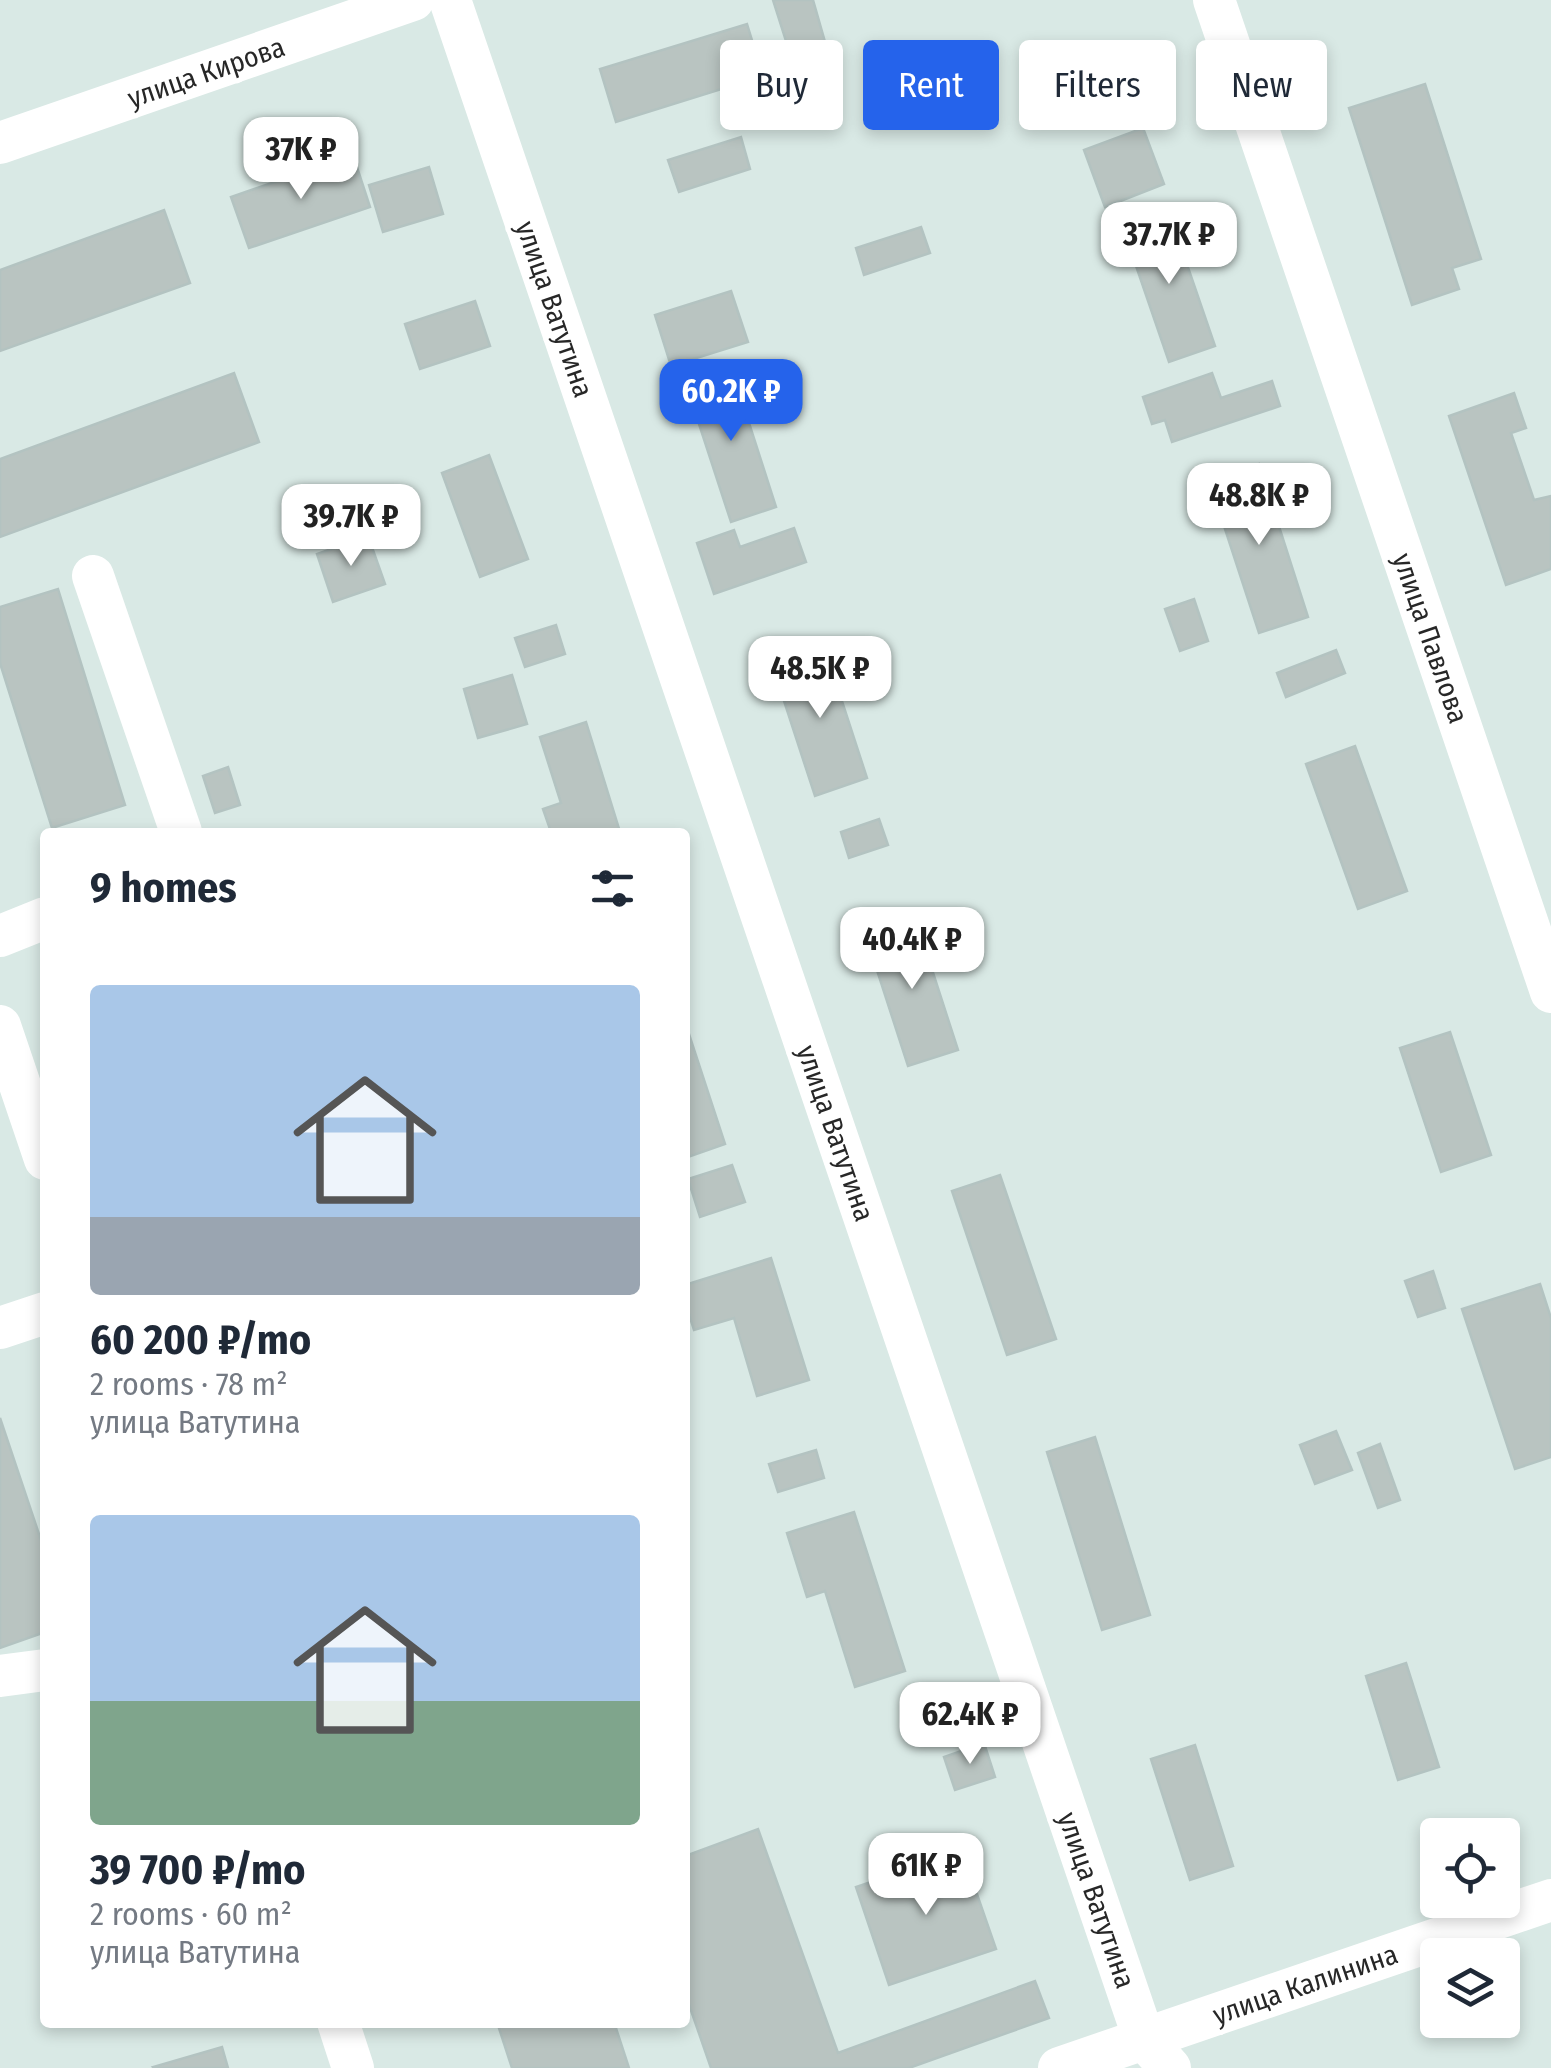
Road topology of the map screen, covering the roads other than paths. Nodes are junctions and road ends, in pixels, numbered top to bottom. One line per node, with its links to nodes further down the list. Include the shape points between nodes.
1 (413, 0): 4 (street, улица Кирова)
2 (450, 0): 18 (street, улица Ватутина)
3 (1214, 0): 9 (street, улица Павлова)
4 (0, 143)
5 (92, 576): 6 (street)
6 (180, 828)
7 (40, 920): 8 (street)
8 (0, 936)
9 (1551, 992)
10 (0, 1026): 11 (street)
11 (40, 1144)
12 (40, 1315): 13 (street)
13 (0, 1328)
14 (40, 1671): 15 (street)
15 (0, 1676)
16 (1549, 1910): 18 (street, улица Калинина)
17 (340, 2028): 19 (street)
18 (1157, 2054): 20 (street, улица Калинина)
19 (353, 2068)
20 (1059, 2068)

